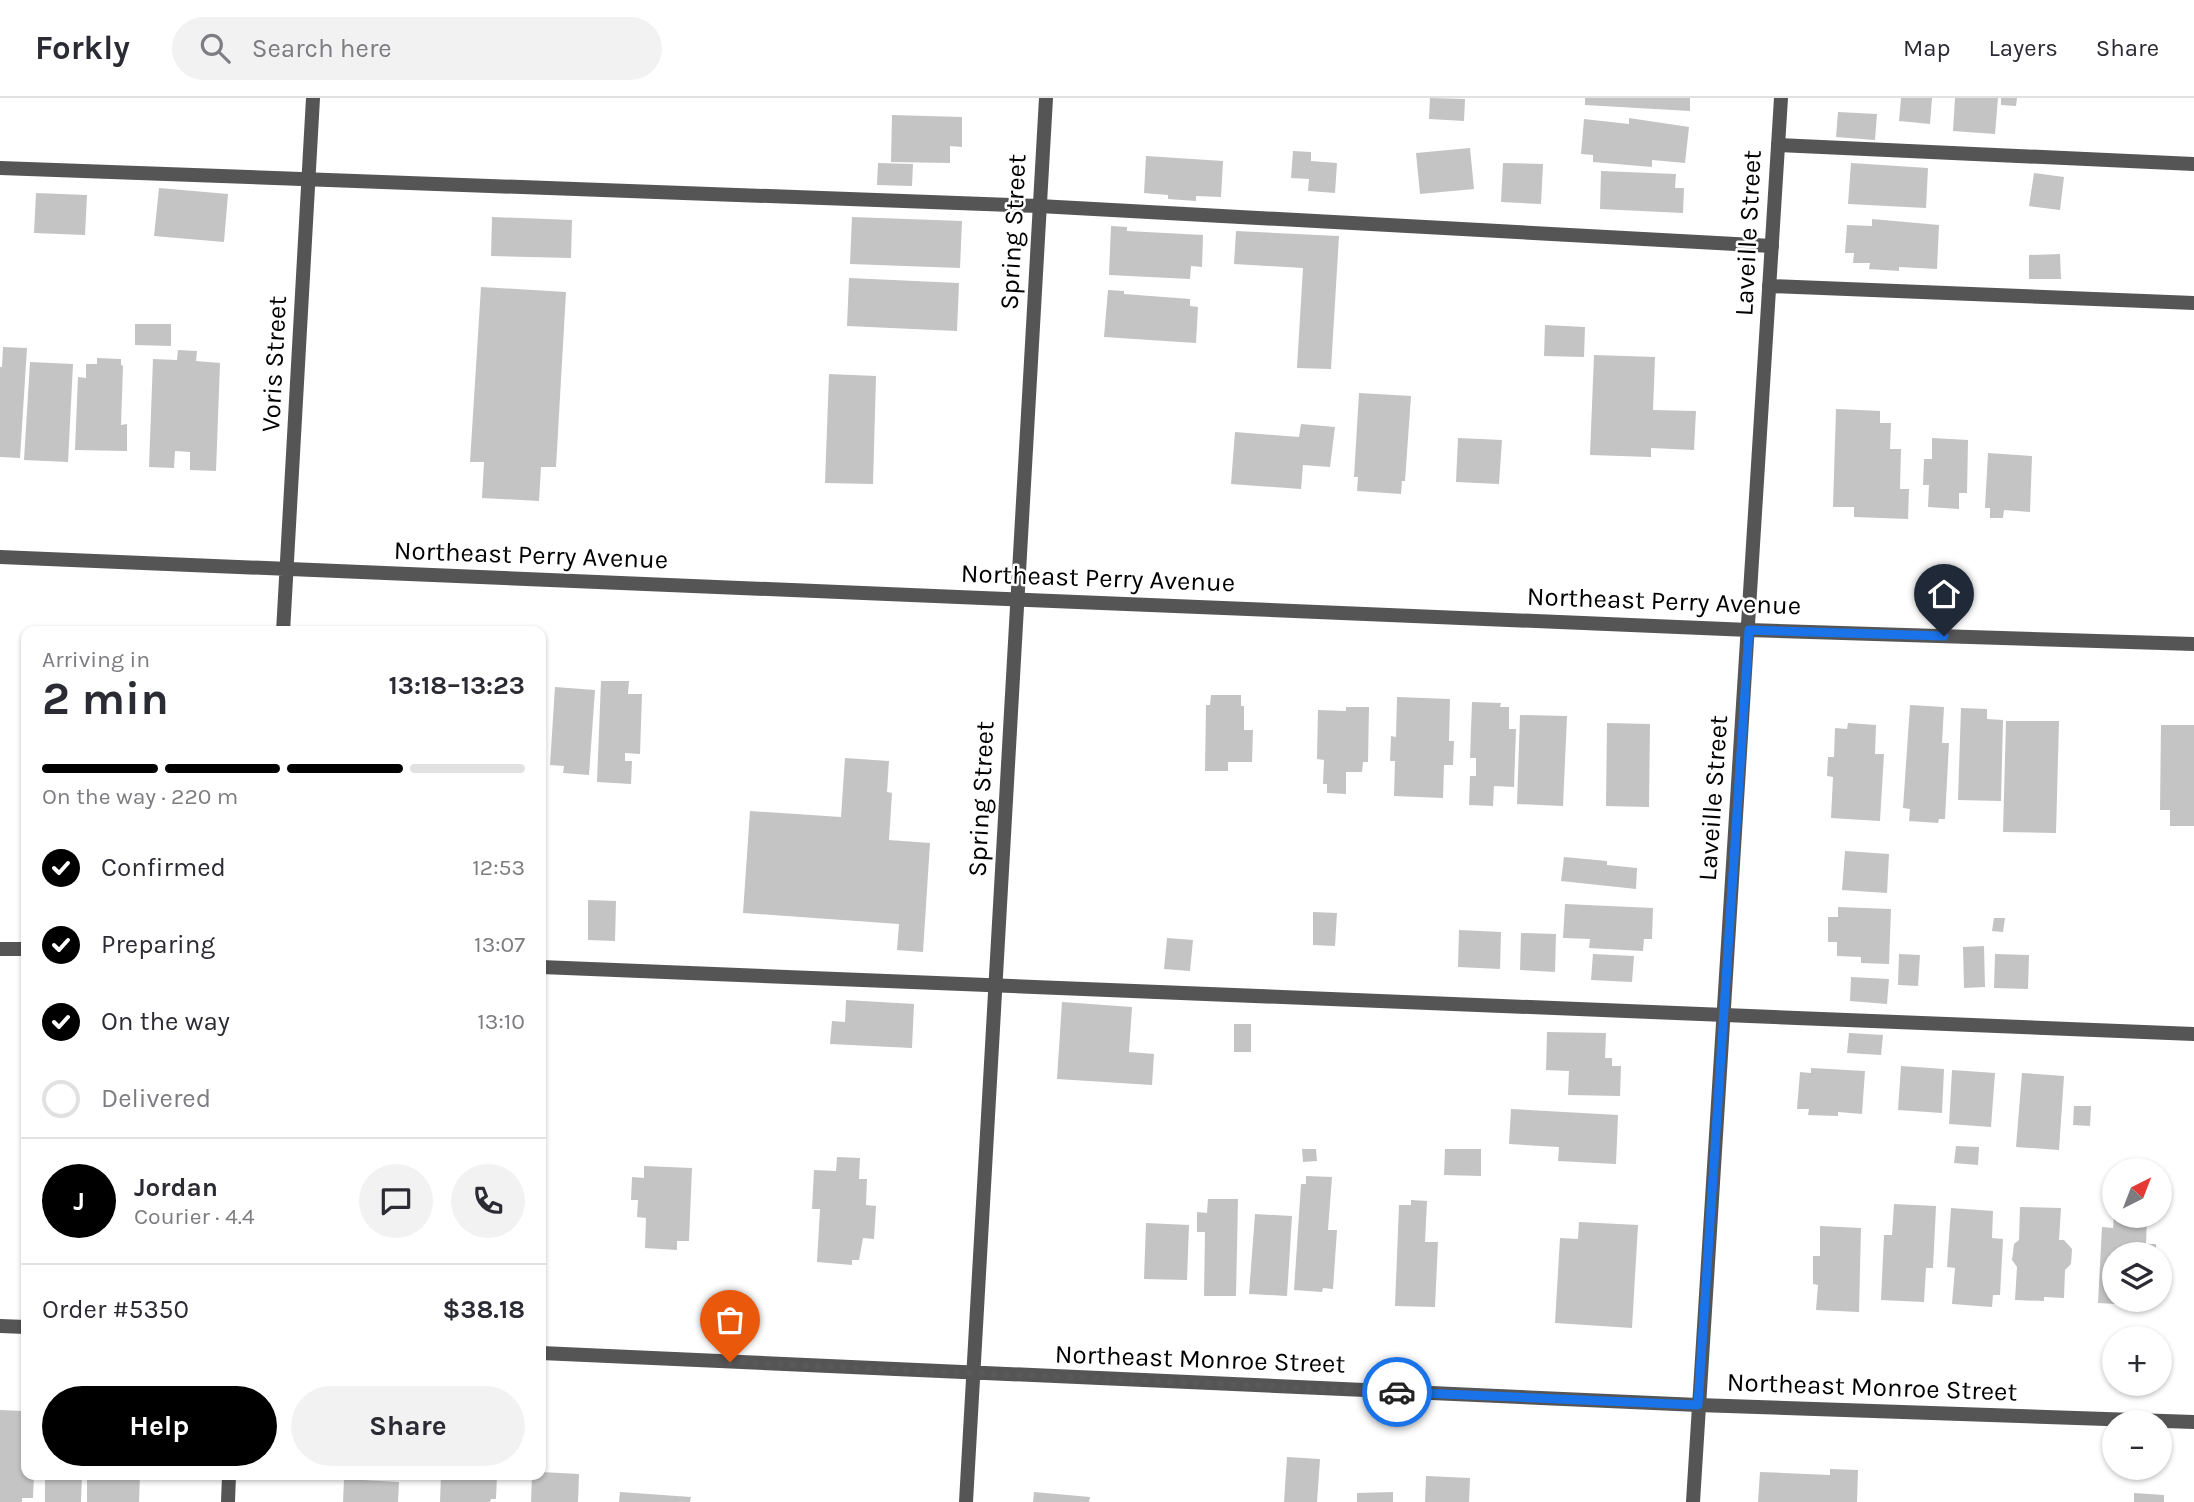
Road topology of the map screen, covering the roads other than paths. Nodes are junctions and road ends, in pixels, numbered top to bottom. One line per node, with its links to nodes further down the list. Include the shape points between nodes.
1 (313, 98): 7 (street, Voris Street)
2 (1046, 98): 8 (street, Spring Street)
3 (1781, 98): 4 (street, Laveille Street)
4 (1778, 145): 5 (street); 9 (street, Laveille Street)
5 (2194, 164)
6 (0, 168): 7 (street)
7 (308, 180): 8 (street); 13 (street, Voris Street)
8 (1039, 206): 9 (street); 14 (street, Spring Street)
9 (1772, 246): 10 (street, Laveille Street)
10 (1769, 286): 11 (street); 16 (street, Laveille Street)
11 (2194, 303)
12 (0, 557): 13 (street, Northeast Perry Avenue)
13 (287, 571): 14 (street, Northeast Perry Avenue); 15 (street, Voris Street)
14 (1016, 598): 16 (street, Northeast Perry Avenue); 21 (street, Spring Street)
15 (283, 626)
16 (1749, 630): 17 (street, Northeast Perry Avenue); 22 (street, Laveille Street)
17 (2194, 644)
18 (0, 948): 19 (street)
19 (21, 949)
20 (546, 967): 21 (street)
21 (995, 984): 22 (street); 27 (street, Spring Street)
22 (1724, 1016): 23 (street); 28 (street, Laveille Street)
23 (2194, 1034)
24 (0, 1326): 25 (street)
25 (21, 1327)
26 (546, 1353): 27 (street, Northeast Monroe Street)
27 (974, 1374): 28 (street, Northeast Monroe Street); 32 (street, Spring Street)
28 (1698, 1405): 29 (street, Northeast Monroe Street); 33 (street, Laveille Street)
29 (2194, 1422)
30 (229, 1480): 31 (street)
31 (228, 1502)
32 (966, 1502)
33 (1693, 1502)

